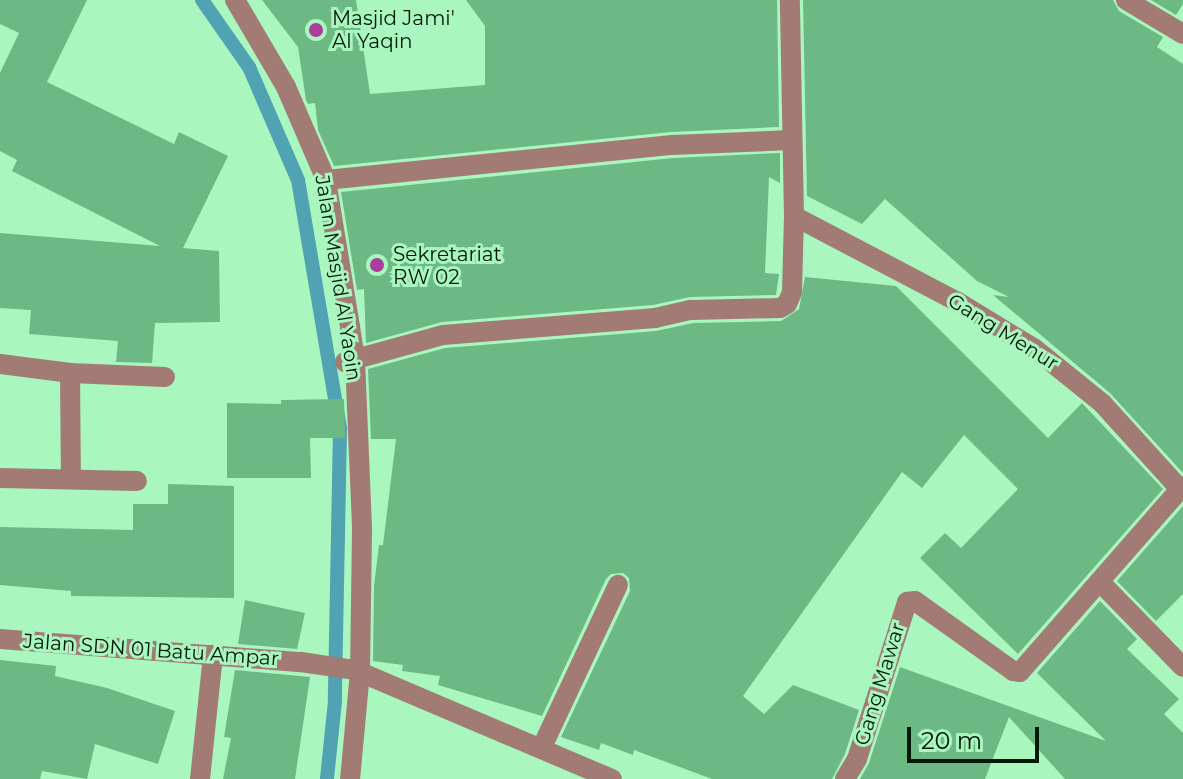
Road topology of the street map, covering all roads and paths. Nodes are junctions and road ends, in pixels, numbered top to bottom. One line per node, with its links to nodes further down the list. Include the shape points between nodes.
1 (235, 0): 6 (street, Jalan Masjid Al Yaoin, via 286,87)
2 (790, 0): 5 (street)
3 (1126, 0): 4 (street)
4 (1183, 34)
5 (791, 140): 6 (street, via 658,146); 7 (street)
6 (326, 180): 8 (street, Jalan Masjid Al Yaoin)
7 (794, 216): 8 (street, via 792,292 780,308 691,310 655,318 443,335); 15 (street, Gang Menur, via 958,302 1046,356 1102,403)
8 (350, 361): 21 (street, Jalan Masjid Al Yaoin, via 362,530)
9 (0, 364): 10 (street)
10 (70, 373): 11 (street); 13 (street)
11 (165, 377)
12 (0, 478): 13 (street)
13 (71, 478): 14 (street)
14 (137, 481)
15 (1182, 488): 16 (street)
16 (1101, 583): 20 (street); 26 (street, Gang Mawar, via 1020,672 915,601 907,602 857,759)
17 (618, 585): 22 (street)
18 (0, 639): 19 (street, Jalan SDN 01 Batu Ampar)
19 (213, 655): 21 (street, Jalan SDN 01 Batu Ampar); 23 (street)
20 (1183, 667)
21 (358, 671): 22 (street); 24 (street, Jalan Masjid Al Yaoin)
22 (542, 747): 25 (street)
23 (200, 779)
24 (350, 779)
25 (612, 779)
26 (845, 779)

